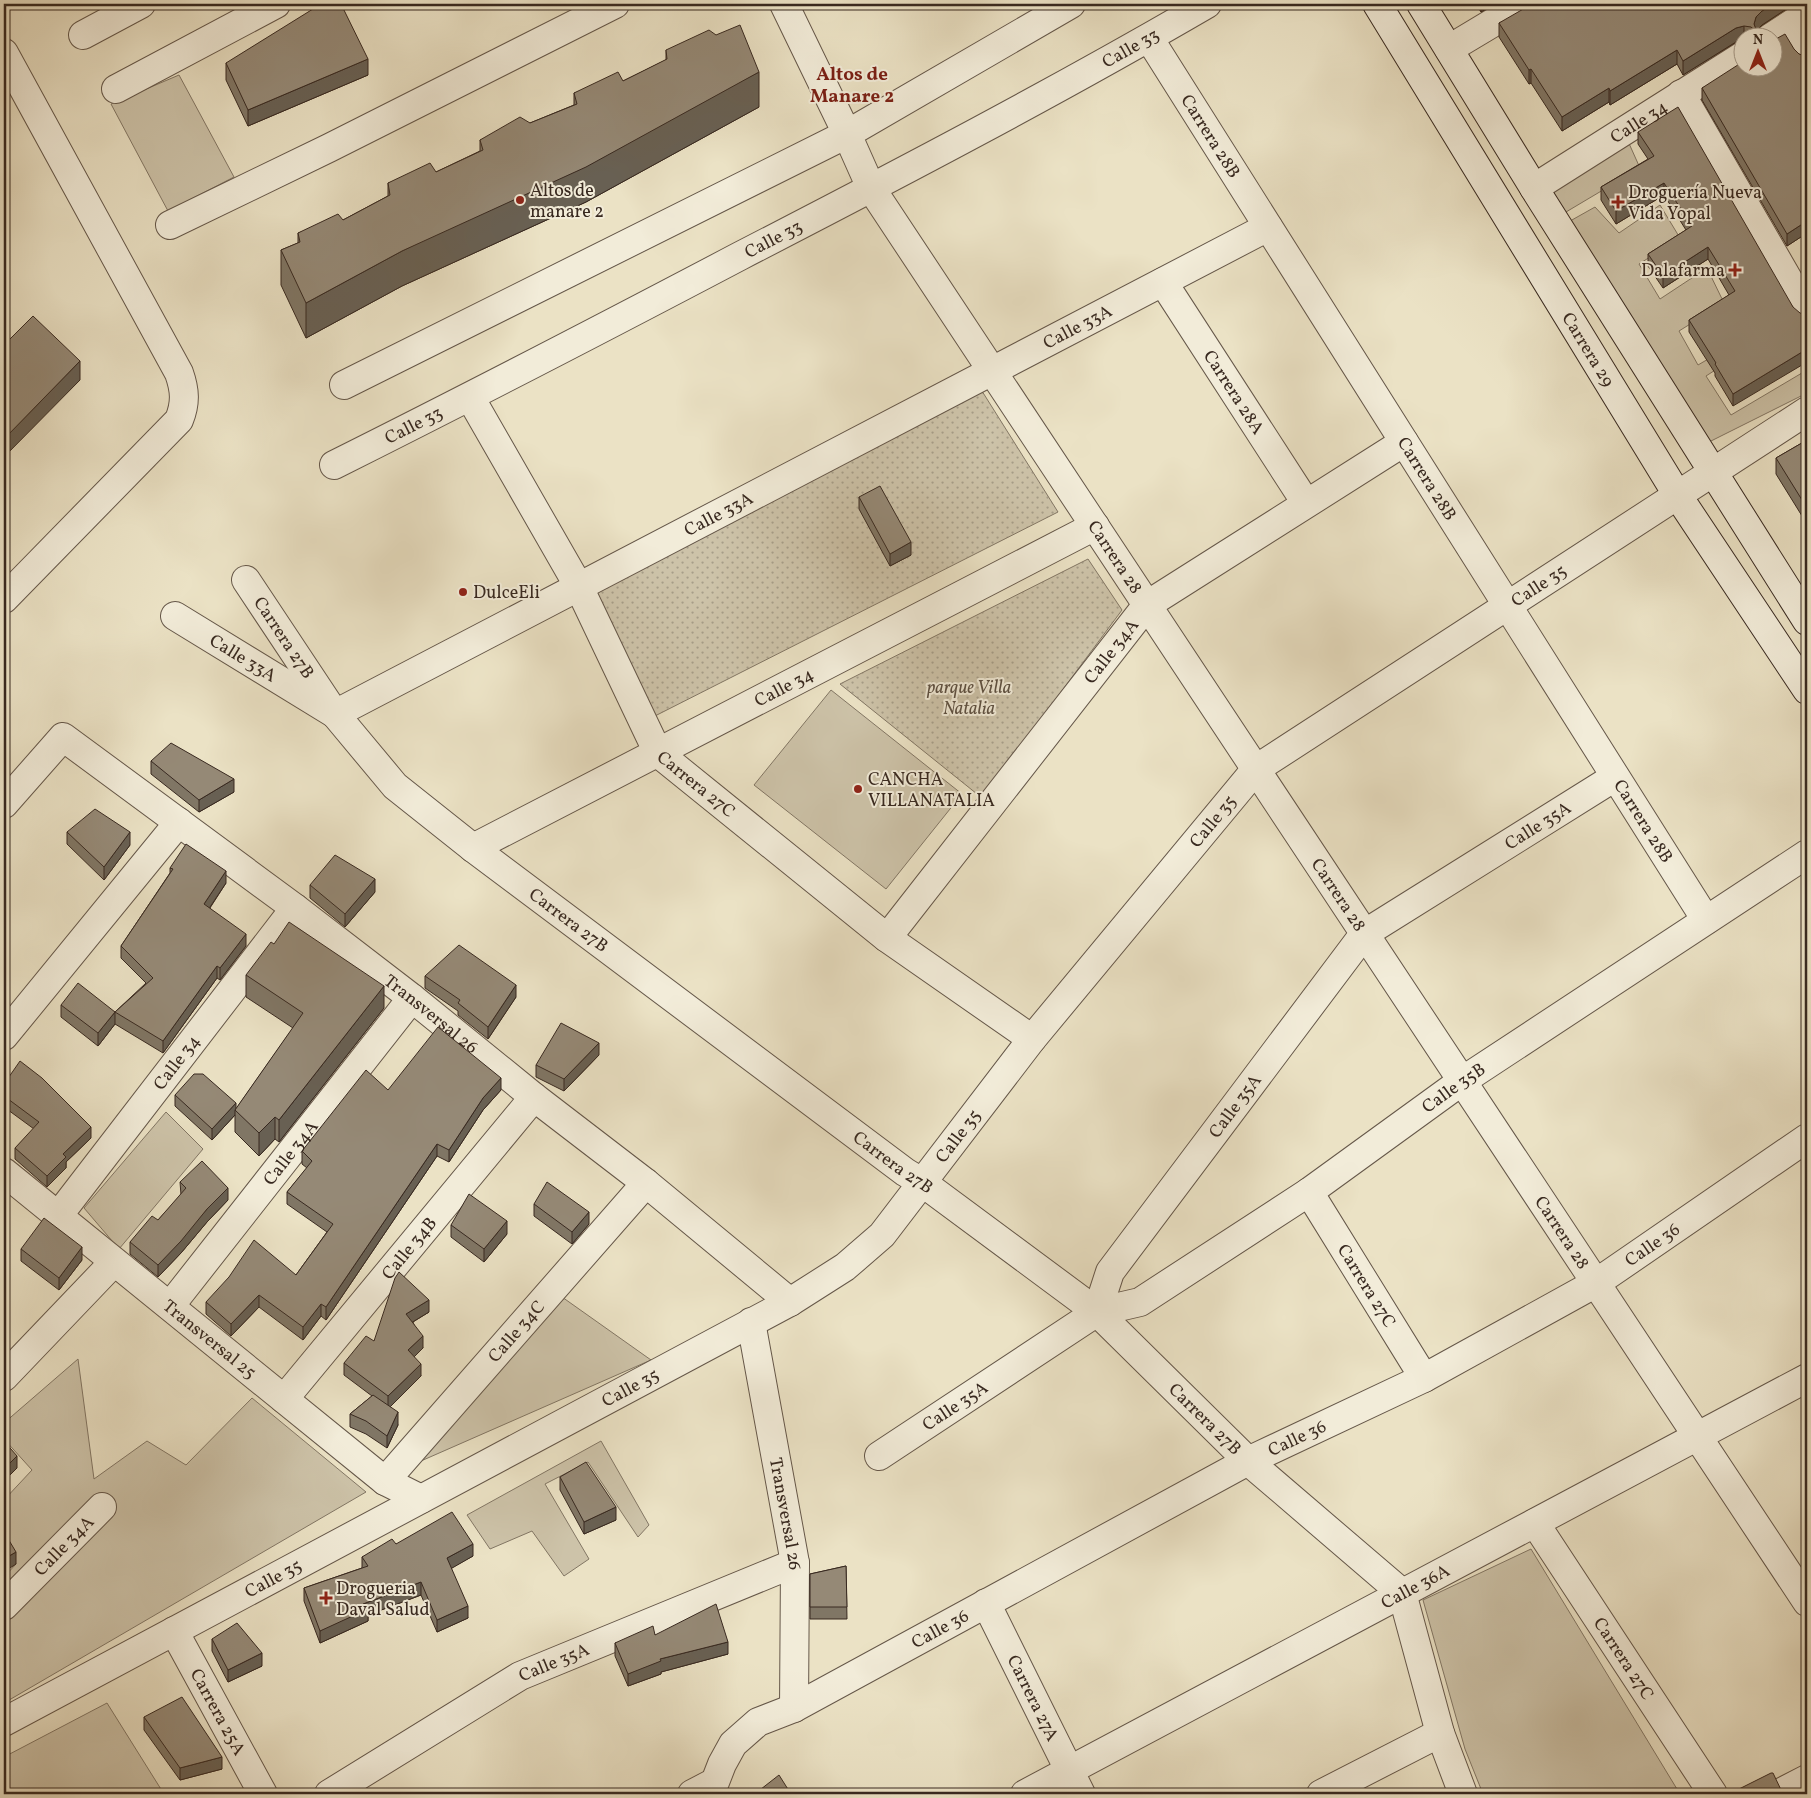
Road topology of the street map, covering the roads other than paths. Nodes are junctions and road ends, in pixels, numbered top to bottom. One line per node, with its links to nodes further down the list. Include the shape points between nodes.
1 (141, 4): 12 (street)
2 (276, 4): 10 (street)
3 (615, 4): 23 (street)
4 (784, 4): 20 (street, Carrera 28)
5 (1070, 4): 20 (street)
6 (1207, 4): 13 (street, Calle 33)
7 (1377, 4): 34 (street, Carrera 29)
8 (1421, 4): 14 (street)
9 (1524, 4): 14 (street)
10 (234, 13): 18 (street)
11 (1789, 25): 15 (street)
12 (83, 35)
13 (1149, 38): 21 (street, Calle 33); 24 (street, Carrera 28B)
14 (1448, 49): 22 (street)
15 (1807, 52)
16 (4, 54): 39 (street, via 184,387 179,420)
17 (1734, 61): 19 (street, Calle 34)
18 (116, 89)
19 (1681, 94): 22 (street, Calle 34); 26 (street)
20 (847, 134): 21 (street, Carrera 28); 28 (street)
21 (871, 188): 27 (street, Carrera 28); 29 (street, Calle 33)
22 (1534, 188): 33 (street)
23 (170, 225)
24 (1268, 227): 25 (street, Calle 33A); 31 (street, Carrera 28B)
25 (1163, 282): 27 (street, Calle 33A); 35 (street, Carrera 28A)
26 (1807, 312)
27 (992, 372): 36 (street, Carrera 28); 38 (street, Calle 33A)
28 (344, 385)
29 (470, 397): 32 (street, Calle 33); 38 (street, Carrera 27C)
30 (1807, 411): 33 (street, Calle 35)
31 (1404, 442): 35 (street, Calle 34A); 42 (street, Carrera 28B)
32 (334, 465)
33 (1713, 472): 34 (street, Calle 35); 41 (street)
34 (1678, 496): 42 (street, Calle 35); 44 (street, Carrera 29)
35 (1306, 503): 40 (street, Calle 34A)
36 (1095, 526): 40 (street, Carrera 28); 46 (street, Calle 34)
37 (246, 580): 45 (street, Carrera 27B)
38 (579, 587): 45 (street, Calle 33A); 46 (street, Carrera 27C)
39 (4, 599)
40 (1146, 604): 47 (street, Carrera 28); 56 (street, Calle 34A)
41 (1803, 604)
42 (1507, 606): 47 (street, Calle 35); 48 (street, Carrera 28B)
43 (175, 616): 45 (street, Calle 33A)
44 (1807, 690)
45 (335, 714): 51 (street, Carrera 27B, via 395,786)
46 (658, 752): 51 (street, Calle 34); 56 (street, Carrera 27C)
47 (1256, 769): 55 (street, Carrera 28); 59 (street, Calle 35)
48 (1615, 777): 54 (street, Carrera 28B); 55 (street, Calle 35A)
49 (4, 804): 50 (street, Transversal 26, via 63,737)
50 (179, 822): 53 (street, Transversal 26); 58 (street)
51 (473, 848): 65 (street, Carrera 27B)
52 (1807, 854): 54 (street, Calle 35B)
53 (295, 908): 57 (street, Transversal 26); 67 (street, Calle 34)
54 (1706, 920): 60 (street, Calle 35B)
55 (1364, 934): 60 (street, Carrera 28); 72 (street, Calle 35A, via 1110,1272)
56 (886, 938): 59 (street, Carrera 27C)
57 (412, 998): 61 (street, Transversal 26); 71 (street, Calle 34A)
58 (4, 1036)
59 (1032, 1039): 65 (street, Calle 35)
60 (1462, 1081): 66 (street, Calle 35B); 69 (street, Carrera 28)
61 (534, 1097): 64 (street, Transversal 26); 77 (street, Calle 34B)
62 (1807, 1138): 69 (street, Calle 36)
63 (4, 1172): 67 (street, Transversal 25)
64 (646, 1183): 70 (street, Transversal 26); 81 (street, Calle 34C)
65 (923, 1183): 70 (street, Calle 35, via 882,1235 844,1267); 72 (street, Carrera 27B)
66 (1309, 1192): 72 (street, Calle 35B, via 1140,1302); 75 (street, Carrera 27C)
67 (58, 1216): 68 (street, Transversal 25)
68 (114, 1262): 71 (street, Transversal 25); 74 (street)
69 (1596, 1283): 75 (street, Calle 36); 78 (street, Carrera 28)
70 (790, 1302): 73 (street, Calle 35)
71 (170, 1306): 77 (street, Transversal 25)
72 (1097, 1312): 79 (street, Calle 35A); 80 (street, Carrera 27B)
73 (751, 1322): 82 (street, Calle 35); 85 (street, Transversal 26)
74 (4, 1377)
75 (1424, 1378): 80 (street, Calle 36)
76 (1807, 1378): 78 (street, Calle 36A)
77 (284, 1398): 81 (street, Transversal 25)
78 (1697, 1436): 84 (street, Calle 36A); 87 (street, Carrera 28)
79 (879, 1456)
80 (1248, 1461): 86 (street, Carrera 27B); 88 (street, Calle 36)
81 (386, 1481): 82 (street, Transversal 25)
82 (421, 1499): 90 (street, Calle 35)
83 (102, 1507): 89 (street, Calle 34A)
84 (1535, 1523): 86 (street, Calle 36A); 103 (street, Carrera 27C)
85 (795, 1564): 91 (street, Transversal 26); 98 (street, Calle 35A, via 520,1676)
86 (1402, 1593): 93 (street); 95 (street, Calle 36A)
87 (1807, 1602)
88 (986, 1603): 91 (street, Calle 36); 95 (street, Carrera 27A)
89 (4, 1606)
90 (174, 1631): 92 (street, Calle 35); 97 (street, Carrera 25A)
91 (794, 1708): 96 (street, Calle 36, via 758,1722 733,1744 722,1764)
92 (4, 1722)
93 (1440, 1733): 101 (street); 102 (street)
94 (1807, 1779): 104 (street)
95 (1076, 1782): 100 (street, Calle 36A)
96 (719, 1788): 99 (street, Calle 36)
97 (263, 1794)
98 (329, 1794)
99 (692, 1794)
100 (1025, 1794)
101 (1321, 1794)
102 (1463, 1794)
103 (1713, 1794)
104 (1778, 1794)

